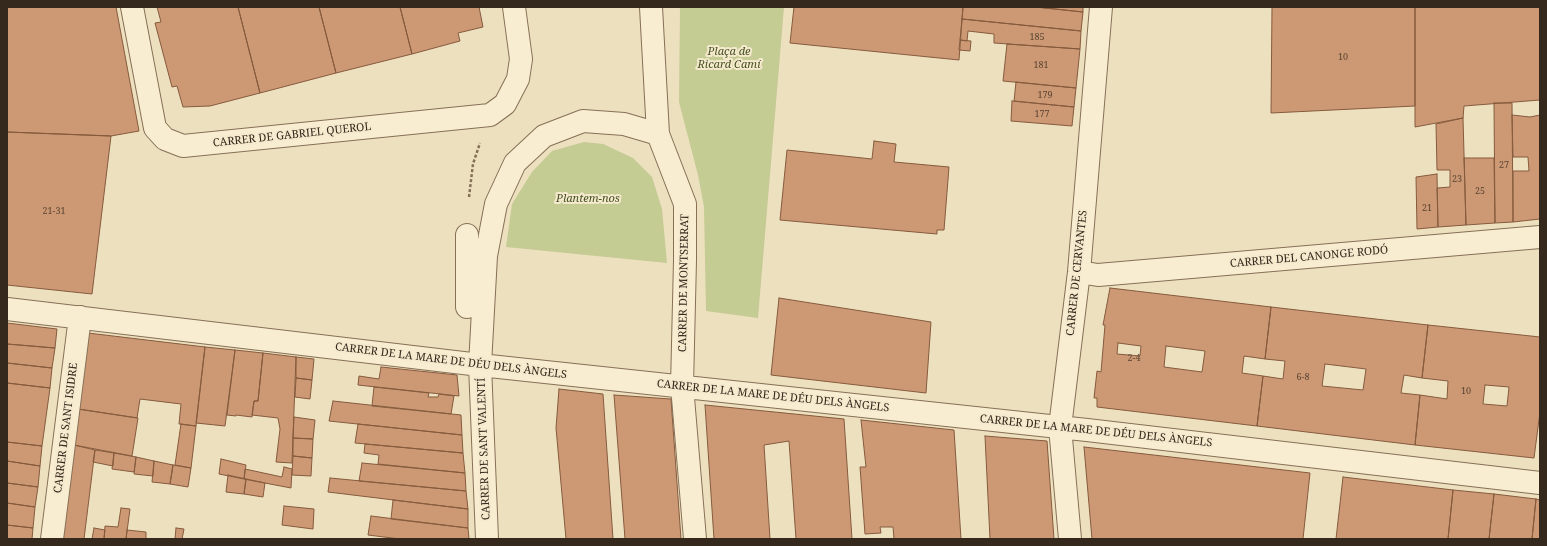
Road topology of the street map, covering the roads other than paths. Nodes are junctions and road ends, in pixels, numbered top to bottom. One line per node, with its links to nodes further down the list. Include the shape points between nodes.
1 (132, 7): 2 (street, CARRER DE GABRIEL QUEROL, via 155,128 165,139 183,146 490,115 505,104 518,79 521,59)
2 (514, 7)
3 (651, 7): 5 (street, CARRER DE MONTSERRAT)
4 (1101, 7): 8 (street, CARRER DE CERVANTES)
5 (658, 134): 12 (street, CARRER DE SANT VALENTÍ, via 624,124 583,121 544,136 515,163 496,204 486,256); 13 (street, CARRER DE MONTSERRAT, via 685,204)
6 (467, 235): 9 (street)
7 (1540, 237): 8 (street, CARRER DEL CANONGE RODÓ, via 1098,275)
8 (1078, 272): 14 (street, CARRER DE CERVANTES)
9 (467, 307)
10 (7, 308): 11 (street, CARRER DE LA MARE DE DÉU DELS ÀNGELS)
11 (80, 317): 12 (street, CARRER DE LA MARE DE DÉU DELS ÀNGELS); 16 (street, CARRER DE SANT ISIDRE)
12 (480, 365): 13 (street, CARRER DE LA MARE DE DÉU DELS ÀNGELS); 17 (street, CARRER DE SANT VALENTÍ)
13 (682, 386): 14 (street, CARRER DE LA MARE DE DÉU DELS ÀNGELS); 18 (street, CARRER DE MONTSERRAT)
14 (1060, 427): 15 (street, CARRER DE LA MARE DE DÉU DELS ÀNGELS); 19 (street, CARRER DE CERVANTES)
15 (1540, 483)
16 (52, 539)
17 (487, 539)
18 (695, 539)
19 (1070, 539)

